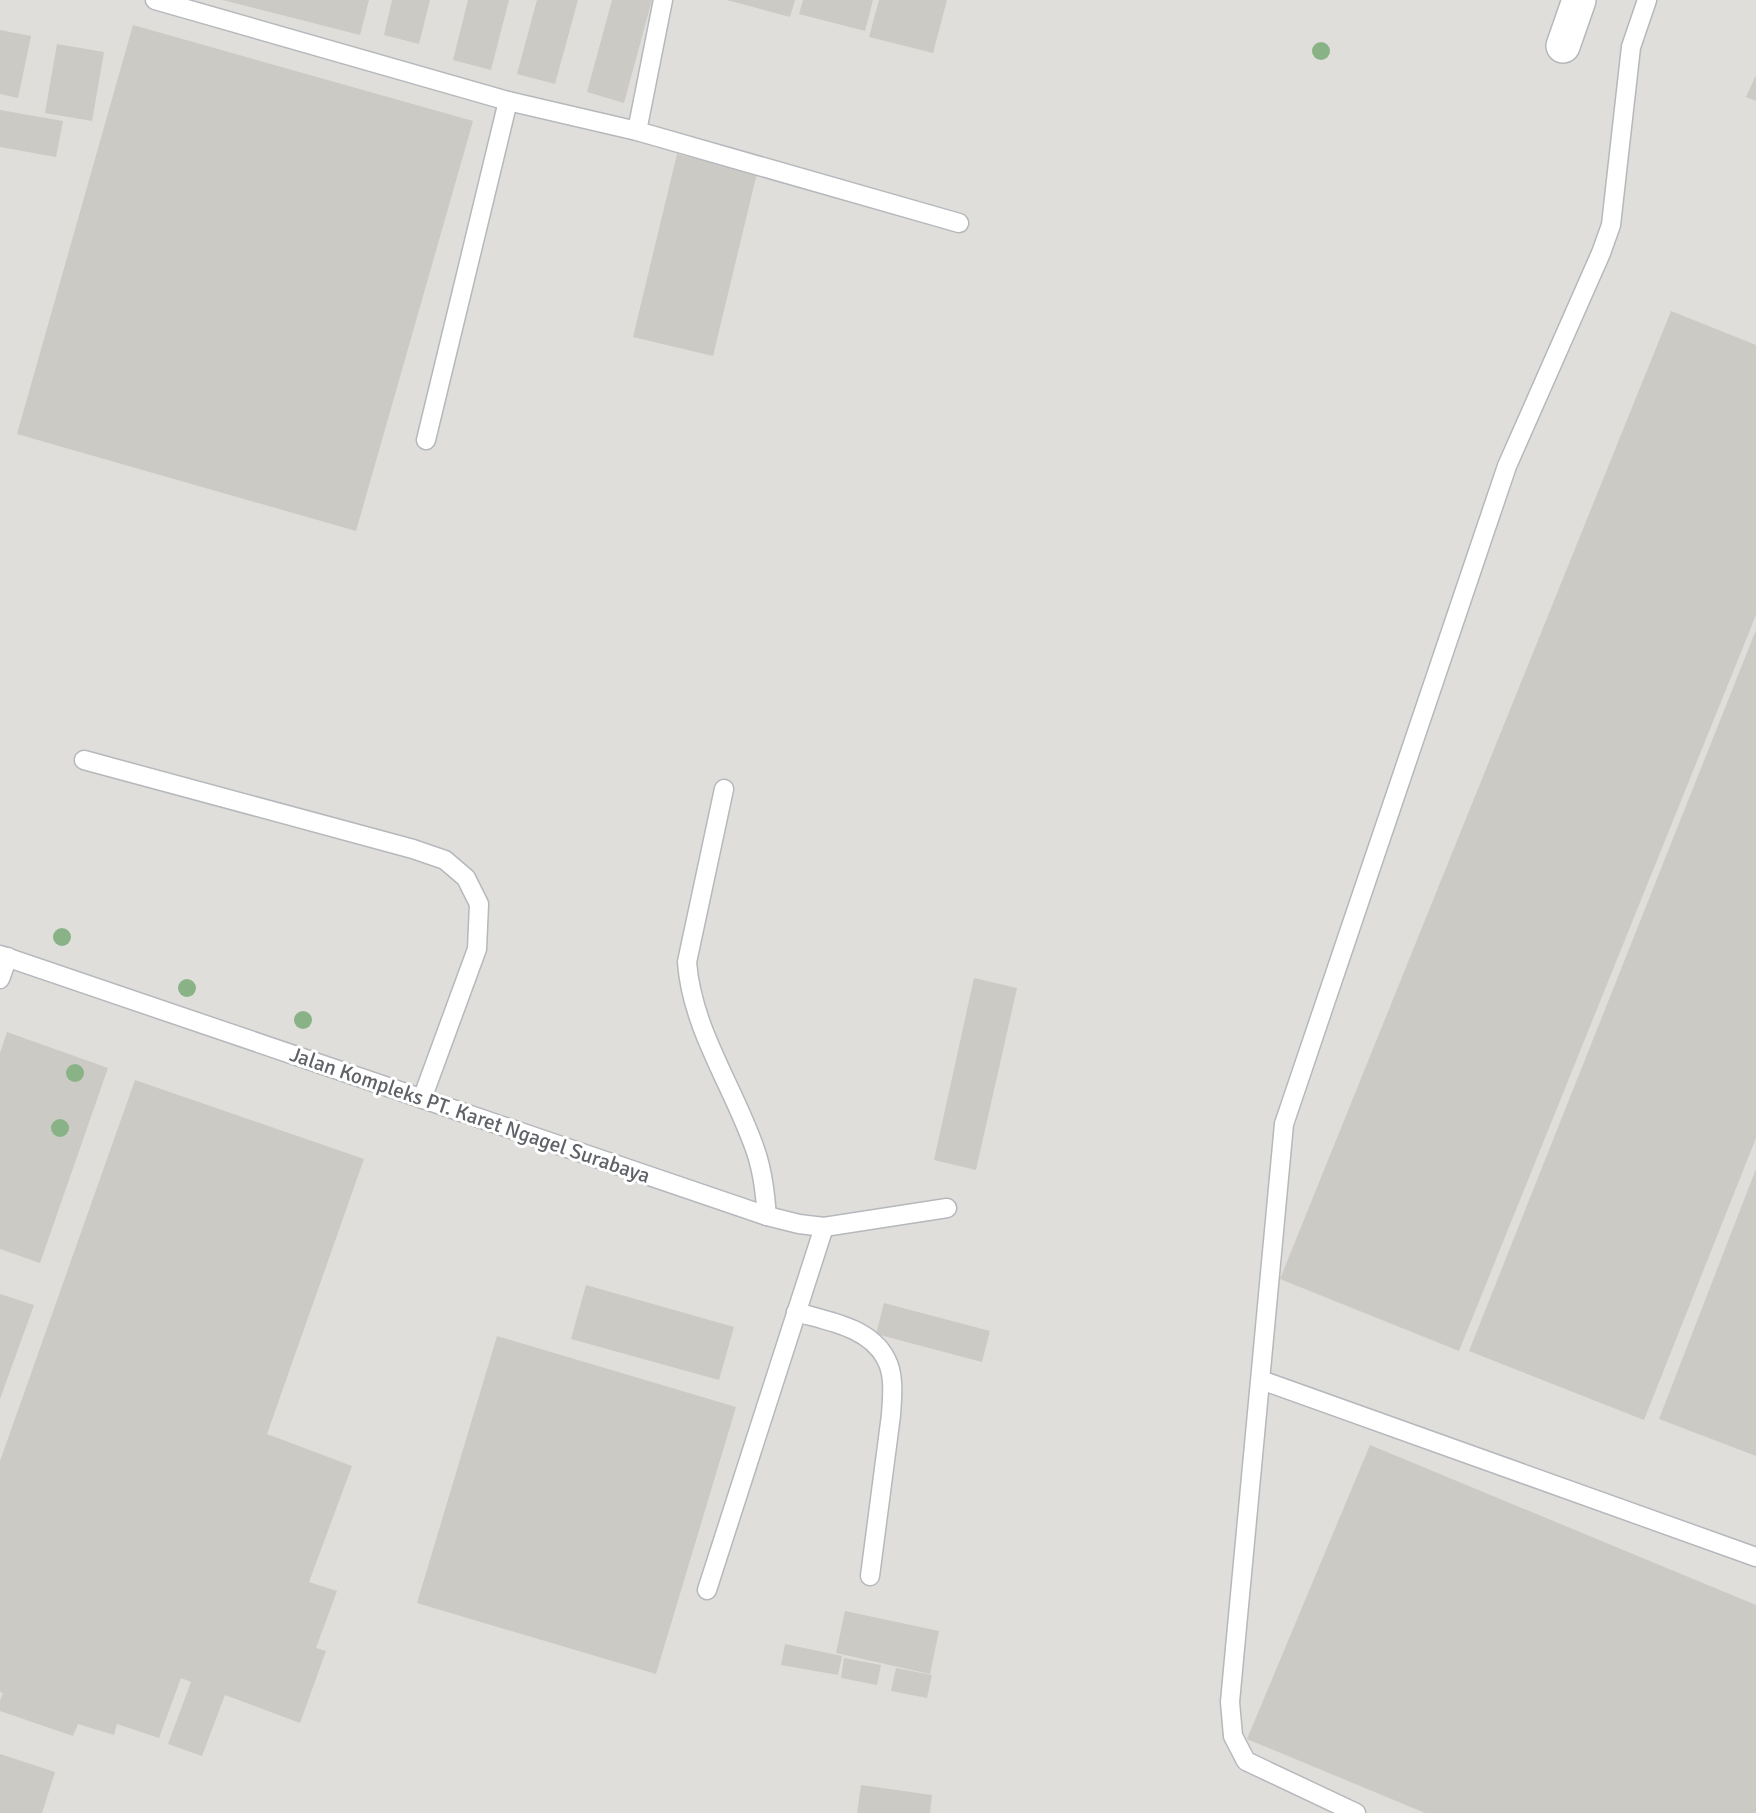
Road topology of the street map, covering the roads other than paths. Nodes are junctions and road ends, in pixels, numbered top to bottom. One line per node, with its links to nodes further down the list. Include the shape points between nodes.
1 (155, 0): 6 (lane)
2 (663, 0): 7 (lane)
3 (1579, 0): 5 (street)
4 (1647, 0): 19 (lane, via 1631,47 1611,225 1507,466 1284,1124)
5 (1563, 46)
6 (508, 101): 7 (lane); 9 (lane)
7 (637, 130): 8 (lane)
8 (958, 223)
9 (426, 440)
10 (84, 760): 14 (lane, via 413,849 445,860 466,878 479,904 477,949)
11 (724, 789): 16 (lane, via 687,962 688,984 707,1041 756,1152)
12 (4, 956): 13 (lane); 14 (lane, Jalan Kompleks PT. Karet Ngagel Surabaya)
13 (0, 979)
14 (422, 1099): 16 (lane, Jalan Kompleks PT. Karet Ngagel Surabaya)
15 (947, 1208): 17 (lane, Jalan Kompleks PT. Karet Ngagel Surabaya)
16 (767, 1216): 17 (lane, Jalan Kompleks PT. Karet Ngagel Surabaya)
17 (824, 1227): 18 (lane)
18 (796, 1312): 21 (lane, via 851,1328 871,1340 887,1359 893,1389 891,1415); 22 (lane)
19 (1261, 1380): 20 (lane); 23 (lane, via 1230,1702 1233,1736 1246,1761)
20 (1756, 1557)
21 (870, 1576)
22 (706, 1590)
23 (1356, 1813)

